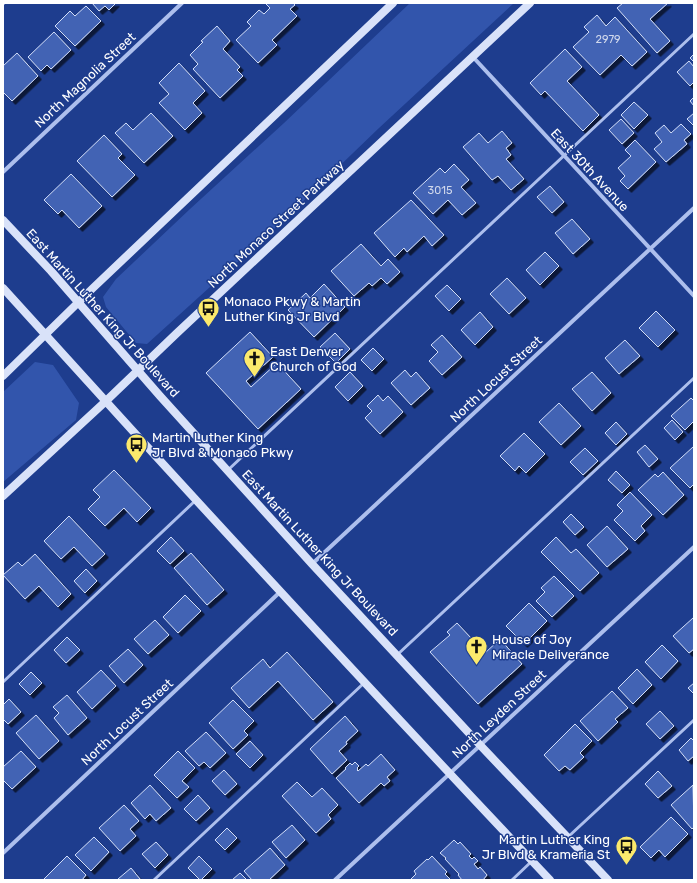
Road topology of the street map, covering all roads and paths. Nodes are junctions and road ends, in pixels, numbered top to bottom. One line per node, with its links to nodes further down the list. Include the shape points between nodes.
1 (182, 3): 7 (street, North Magnolia Street)
2 (393, 3): 13 (main road)
3 (530, 3): 5 (main road, North Monaco Street Parkway)
4 (694, 34): 6 (lane)
5 (472, 57): 6 (street, East 30th Avenue); 15 (main road, North Monaco Street Parkway)
6 (564, 156): 10 (street, East 30th Avenue); 19 (lane)
7 (3, 172)
8 (694, 208): 10 (street, North Locust Street)
9 (3, 220): 13 (main road, East Martin Luther King Jr Boulevard)
10 (650, 249): 12 (street, East 30th Avenue); 23 (street, North Locust Street)
11 (3, 288): 14 (main road)
12 (694, 296)
13 (78, 302): 14 (main road); 15 (main road, East Martin Luther King Jr Boulevard)
14 (46, 334): 16 (main road); 18 (main road)
15 (137, 370): 18 (main road, North Monaco Street Parkway); 19 (main road, East Martin Luther King Jr Boulevard)
16 (3, 376)
17 (694, 378): 25 (lane)
18 (106, 401): 20 (main road, North Monaco Street Parkway); 21 (main road)
19 (228, 471): 23 (main road, East Martin Luther King Jr Boulevard)
20 (3, 496)
21 (196, 500): 24 (main road); 26 (lane)
22 (694, 547): 29 (street, North Leyden Street)
23 (312, 564): 25 (main road, East Martin Luther King Jr Boulevard)
24 (280, 592): 27 (main road); 32 (street, North Locust Street)
25 (397, 655): 29 (main road, East Martin Luther King Jr Boulevard)
26 (3, 682)
27 (364, 683): 30 (main road); 34 (lane)
28 (694, 720): 31 (lane)
29 (480, 745): 30 (street, North Leyden Street); 31 (main road, East Martin Luther King Jr Boulevard)
30 (449, 774): 33 (main road); 35 (street, North Leyden Street)
31 (568, 837): 38 (main road, East Martin Luther King Jr Boulevard)
32 (3, 852)
33 (532, 861): 36 (lane); 37 (main road)
34 (154, 880)
35 (335, 880)
36 (512, 880)
37 (550, 880)
38 (608, 880)

